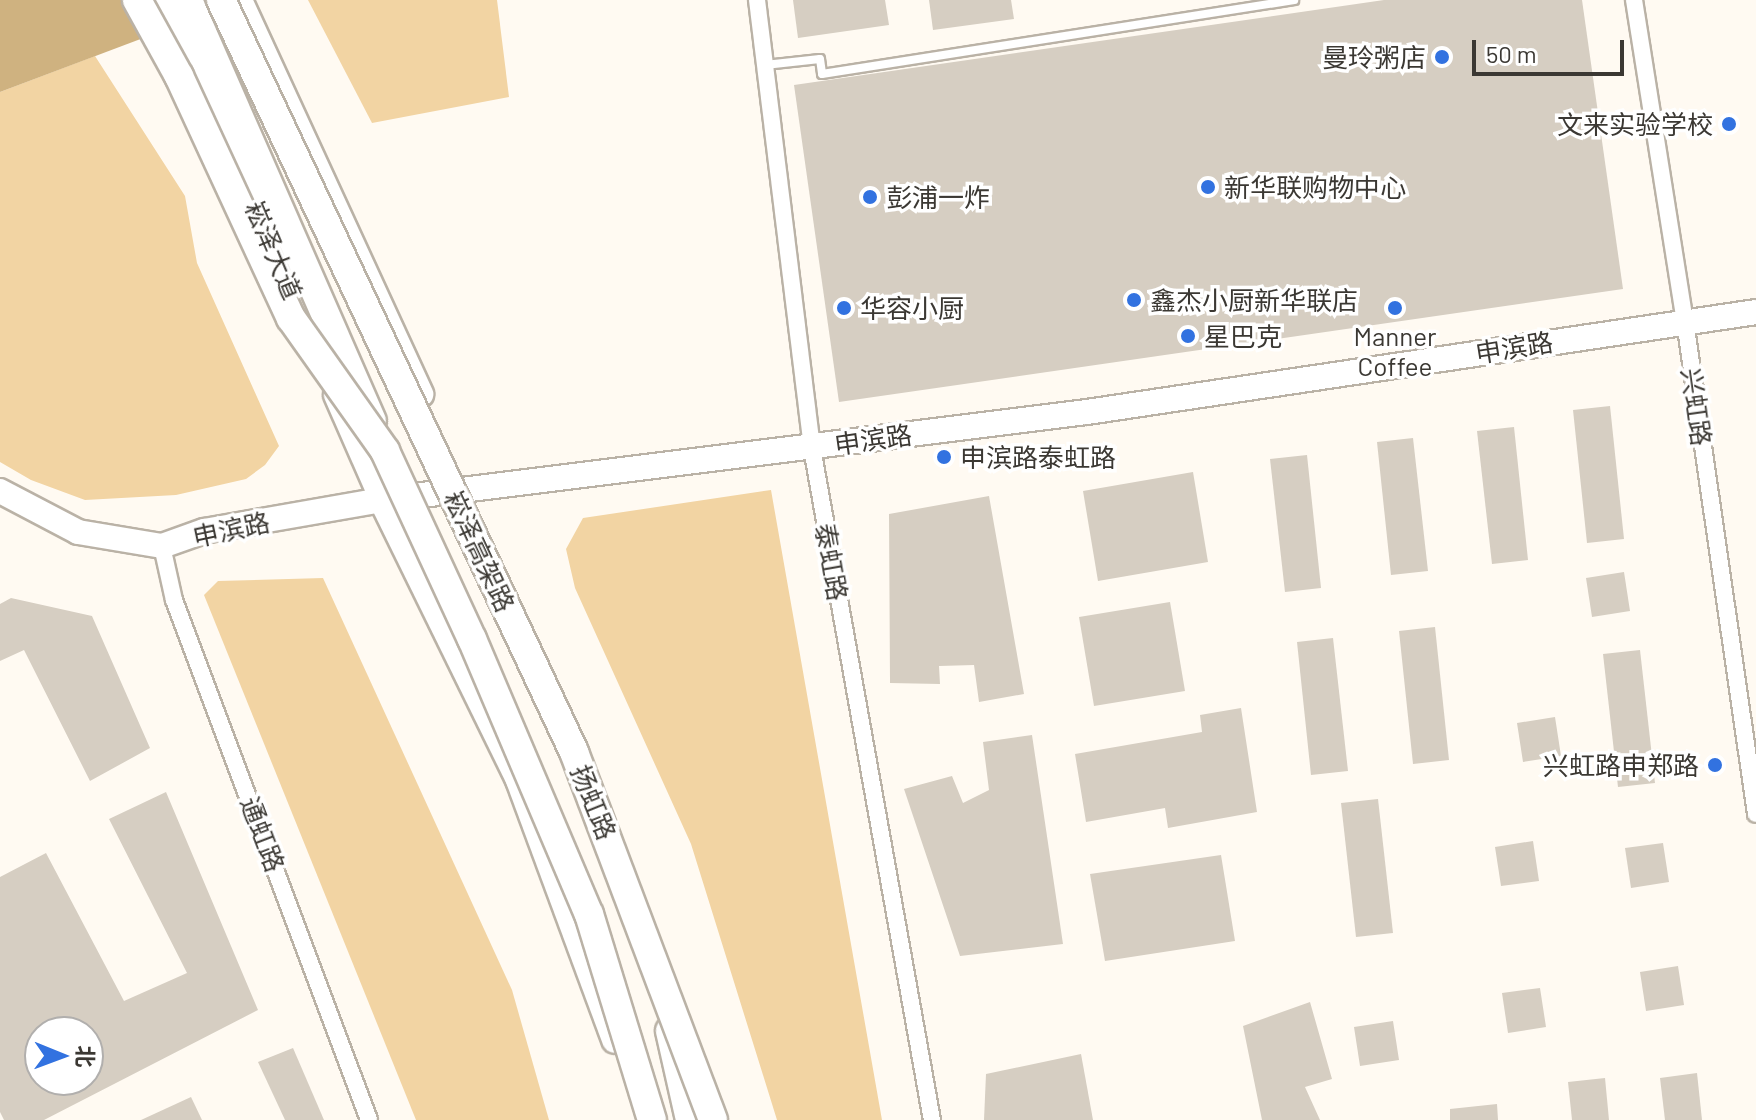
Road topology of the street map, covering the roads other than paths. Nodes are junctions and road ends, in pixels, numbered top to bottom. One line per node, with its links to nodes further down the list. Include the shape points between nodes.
1 (137, 0): 13 (highway, bridge, via 179,76 291,318)
2 (166, 0): 16 (main road, 崧泽大道)
3 (188, 0): 13 (highway, 崧泽高架路, bridge)
4 (221, 0): 19 (highway, 崧泽高架路, bridge, via 574,752)
5 (240, 0): 14 (main road)
6 (757, 0): 9 (street, 泰虹路)
7 (1294, 0): 9 (lane, via 822,74 820,59)
8 (1634, 0): 11 (street, 兴虹路)
9 (765, 65): 12 (street, 泰虹路)
10 (1756, 312): 11 (main road, 申滨路)
11 (1685, 321): 12 (main road, 申滨路); 18 (street, 兴虹路)
12 (812, 448): 14 (main road, 申滨路); 26 (street, 泰虹路)
13 (385, 451): 22 (highway, 崧泽高架路, bridge, via 479,653 589,914)
14 (465, 489): 16 (main road, 申滨路); 24 (main road, 扬虹路, via 609,835)
15 (0, 491): 17 (main road, 申滨路, via 78,532)
16 (382, 500): 17 (main road, 申滨路, via 204,531); 21 (main road, via 519,780)
17 (162, 546): 20 (street, 通虹路, via 174,600)
18 (1756, 814)
19 (657, 978): 23 (highway, 崧泽高架路, bridge); 25 (highway, bridge)
20 (369, 1120)
21 (640, 1120)
22 (652, 1120)
23 (690, 1120)
24 (707, 1120)
25 (713, 1120)
26 (932, 1120)

